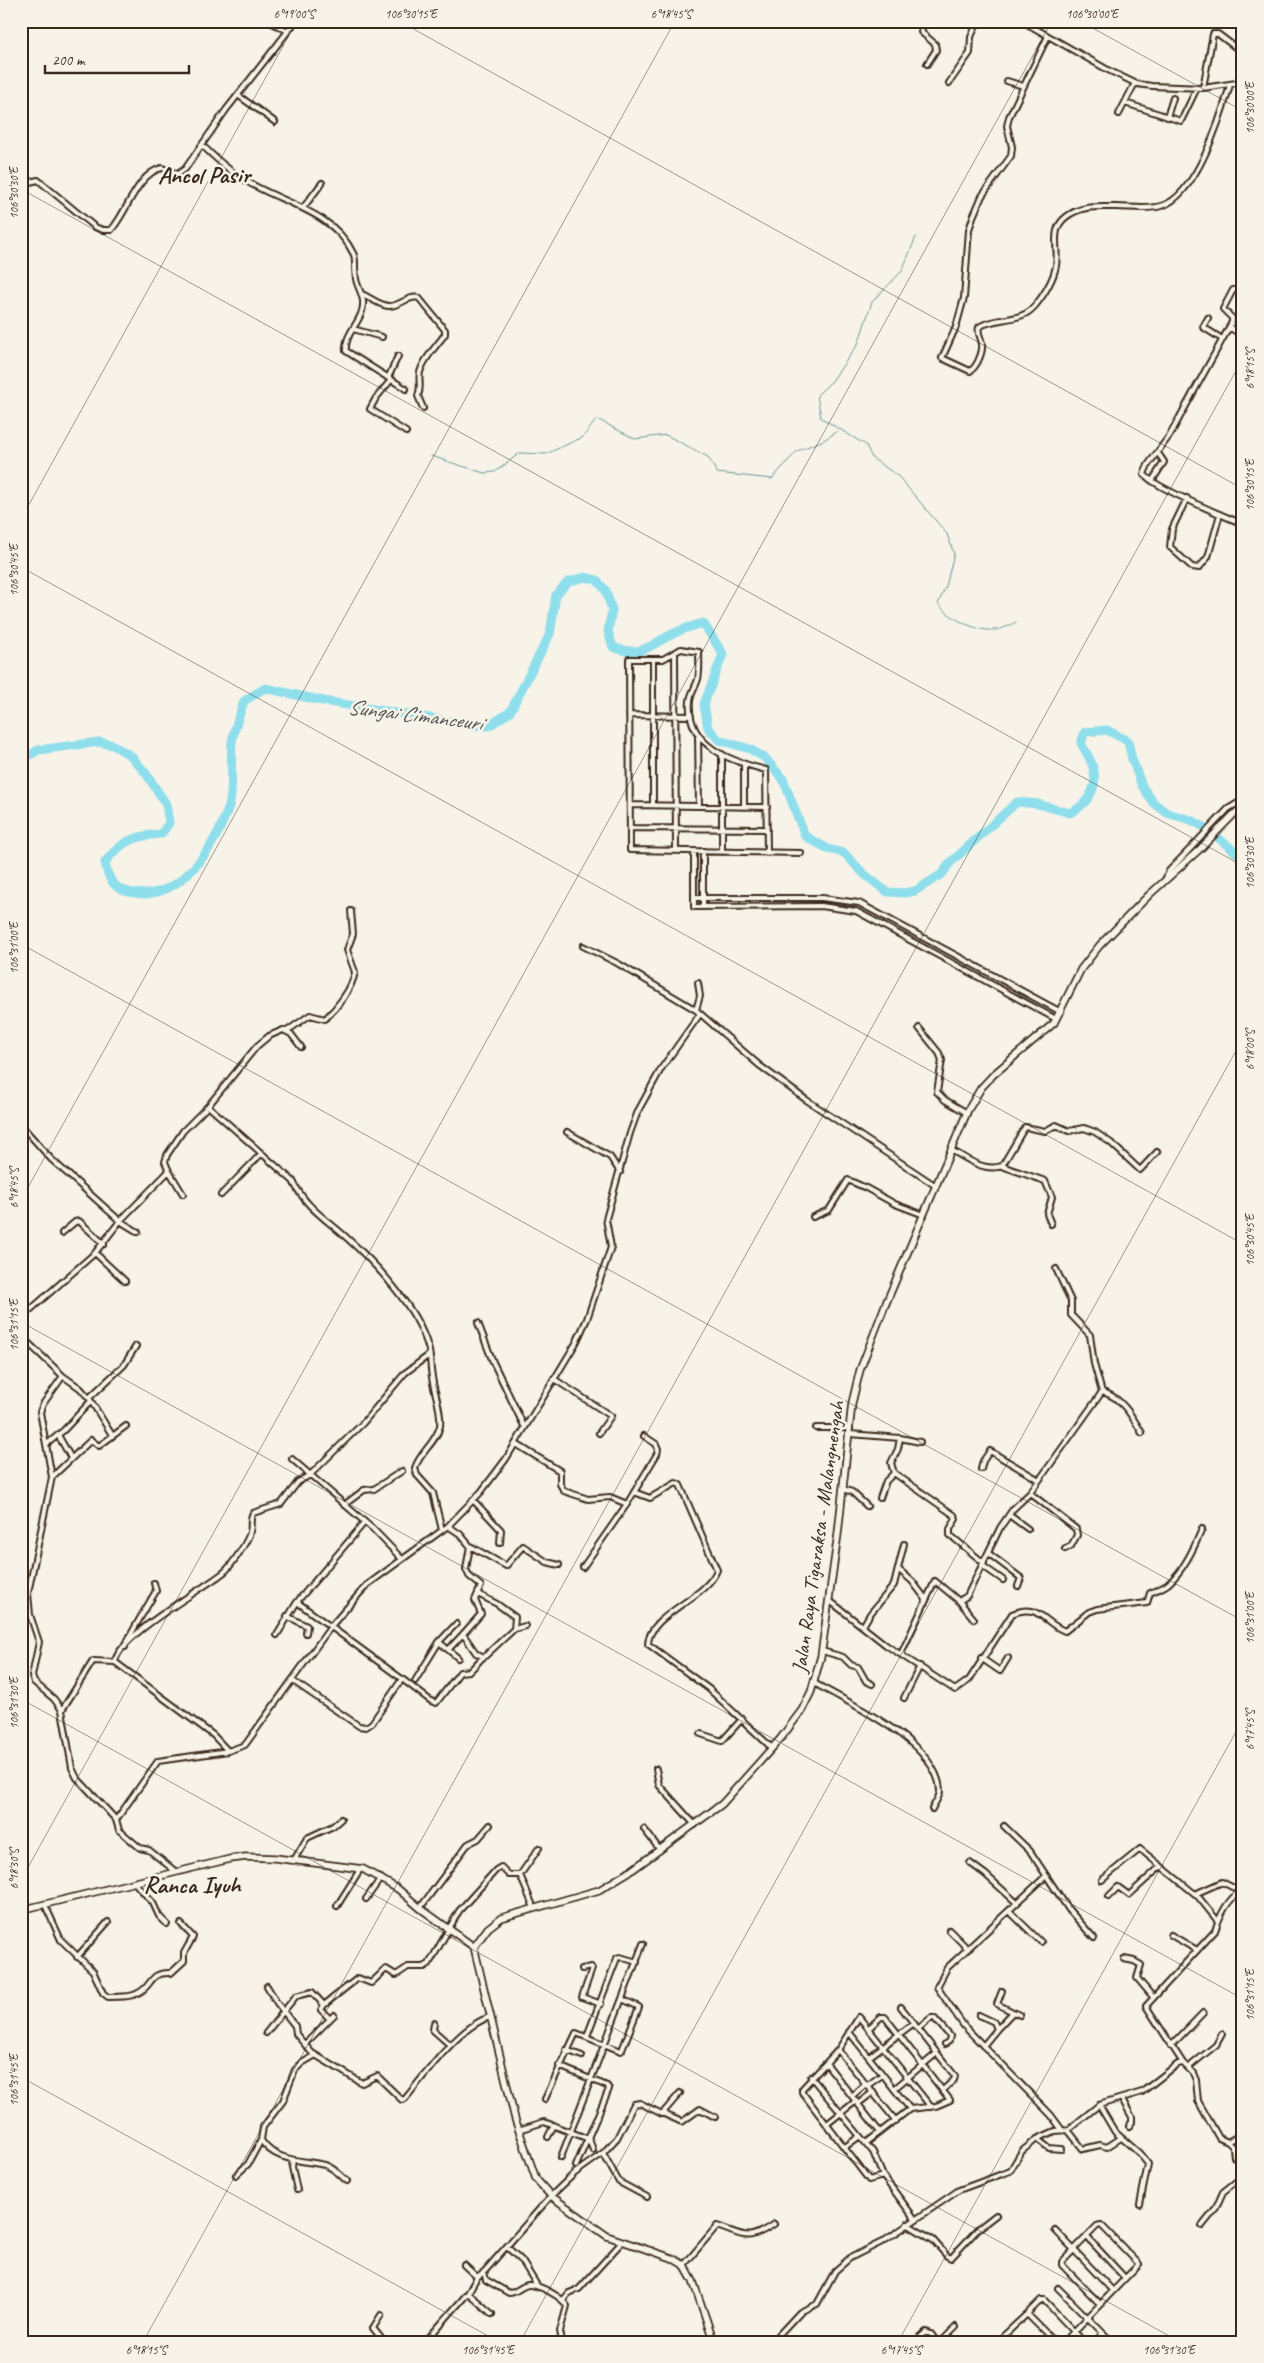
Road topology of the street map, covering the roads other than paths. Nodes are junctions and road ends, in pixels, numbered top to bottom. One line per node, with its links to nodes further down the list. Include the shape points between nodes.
1 (268, 21): 8 (street)
2 (296, 21): 8 (street)
3 (924, 21): 11 (street, via 921,32 935,44 936,50)
4 (978, 21): 14 (street, via 971,37 970,53)
5 (1022, 21): 9 (street)
6 (1239, 22): 7 (street)
7 (1243, 23)
8 (288, 31): 20 (street)
9 (1048, 36): 15 (street); 17 (street)
10 (1235, 47): 19 (street, via 1218,34 1213,34)
11 (927, 64)
12 (1007, 81): 17 (street)
13 (1243, 82): 16 (street)
14 (949, 83)
15 (1135, 83): 18 (street); 22 (street)
16 (1230, 85): 17 (street, via 1201,163 1180,196 1160,207 1092,207 1064,218 1056,232 1056,270 1036,304 1028,313 979,327 982,348 976,366 970,371 945,361 942,356 956,327 964,298 969,230 982,196 1010,156 1012,147 1007,126); 19 (street)
17 (1023, 86)
18 (1197, 88): 19 (street); 24 (street, via 1182,120)
19 (1203, 88)
20 (239, 96): 25 (street); 26 (street)
21 (1173, 98): 24 (street)
22 (1124, 103): 23 (street); 24 (street)
23 (1119, 114)
24 (1167, 116)
25 (275, 122)
26 (202, 145): 27 (street, via 180,173 159,168 146,178 130,197 117,223 108,230 92,224 41,181); 29 (street, via 219,163 248,182)
27 (21, 184)
28 (322, 184): 29 (street)
29 (303, 208): 31 (street, via 333,227 344,239 354,254 356,282)
30 (1243, 289): 33 (street, via 1232,290 1224,306 1224,311 1232,319)
31 (362, 294): 34 (street, via 362,312); 41 (street, via 386,306 419,298 445,330 420,373 422,388 418,395)
32 (1208, 318): 37 (street, via 1203,327)
33 (1229, 327): 35 (street); 37 (street)
34 (353, 329): 36 (street); 39 (street, via 346,344 348,353)
35 (1243, 336)
36 (382, 337)
37 (1222, 339): 43 (street)
38 (398, 356): 39 (street)
39 (390, 379): 40 (street); 42 (street, via 370,409)
40 (406, 389)
41 (423, 408)
42 (406, 432)
43 (1158, 453): 44 (street, via 1164,462); 44 (street, via 1144,474)
44 (1152, 481): 45 (street)
45 (1187, 498): 46 (street); 46 (street, via 1172,530 1170,547 1192,567 1199,568 1208,557)
46 (1220, 514): 47 (street)
47 (1243, 524)
48 (675, 652): 49 (street, via 663,659); 52 (street); 53 (street, via 681,649 699,652)
49 (653, 659): 50 (street, via 629,659); 51 (street)
50 (629, 715): 51 (street); 58 (street)
51 (653, 716): 52 (street); 59 (street)
52 (676, 716): 53 (street); 60 (street)
53 (691, 716): 54 (street)
54 (698, 736): 55 (street); 61 (street)
55 (722, 754): 56 (street); 62 (street)
56 (744, 764): 63 (street); 64 (street, via 766,770)
57 (1243, 800): 70 (street, via 1228,809)
58 (630, 804): 59 (street); 66 (street)
59 (653, 805): 60 (street)
60 (676, 805): 61 (street); 67 (street)
61 (699, 806): 62 (street)
62 (722, 806): 63 (street); 68 (street)
63 (744, 807): 64 (street)
64 (767, 807): 69 (street)
65 (1243, 808): 70 (main road, Jalan Raya Tigaraksa - Malangnengah)
66 (630, 828): 67 (street); 71 (street, via 630,850)
67 (676, 828): 68 (street); 71 (street)
68 (722, 829): 69 (street); 74 (street)
69 (767, 829): 75 (street)
70 (1209, 835): 84 (main road, Jalan Raya Tigaraksa - Malangnengah, via 1086,962)
71 (676, 851): 72 (street)
72 (694, 851): 73 (street); 77 (street)
73 (703, 851): 74 (street); 78 (street)
74 (722, 852): 75 (street)
75 (767, 853): 76 (street)
76 (802, 853)
77 (694, 898): 78 (street); 79 (street, via 694,907)
78 (703, 898): 79 (street); 84 (street, via 822,898 859,903)
79 (703, 907): 86 (street, via 822,906 856,911)
80 (351, 911): 88 (street, via 353,934 347,950 355,972 349,987 325,1019 310,1016)
81 (583, 946): 83 (street)
82 (698, 983): 83 (street, via 700,996)
83 (696, 1010): 85 (street)
84 (1061, 1012): 86 (main road, Jalan Raya Tigaraksa - Malangnengah)
85 (700, 1014): 99 (street, via 660,1069 638,1111); 100 (street, via 759,1065 805,1099)
86 (1056, 1019): 91 (main road, Jalan Raya Tigaraksa - Malangnengah, via 987,1081)
87 (919, 1028): 91 (street, via 942,1060 937,1092)
88 (287, 1031): 89 (street); 90 (street, via 279,1030 257,1046)
89 (301, 1047)
90 (208, 1106): 96 (street); 98 (street, via 183,1131 169,1151 165,1162)
91 (967, 1113): 94 (main road, Jalan Raya Tigaraksa - Malangnengah)
92 (21, 1125): 105 (street, via 39,1146)
93 (567, 1132): 99 (street, via 610,1158)
94 (952, 1150): 97 (street, via 985,1168); 100 (main road, Jalan Raya Tigaraksa - Malangnengah)
95 (1157, 1152): 97 (street, via 1140,1170 1111,1143 1089,1129 1071,1131 1055,1125 1044,1131 1026,1126)
96 (260, 1154): 102 (street); 117 (street, via 292,1181 312,1210 347,1238 397,1292 420,1328)
97 (1002, 1166): 106 (street, via 1045,1181 1052,1197 1047,1214)
98 (169, 1171): 101 (street); 105 (street)
99 (620, 1172): 119 (street, via 606,1222 611,1247 607,1261 583,1327)
100 (936, 1186): 103 (main road, Jalan Raya Tigaraksa - Malangnengah)
101 (183, 1194)
102 (221, 1195)
103 (924, 1215): 104 (street, via 848,1180 829,1210); 125 (main road, Jalan Raya Tigaraksa - Malangnengah, via 860,1370 852,1403)
104 (813, 1217)
105 (120, 1221): 107 (street); 109 (street)
106 (1051, 1224)
107 (138, 1232)
108 (62, 1233): 109 (street, via 79,1221)
109 (104, 1244): 110 (street)
110 (95, 1253): 112 (street); 113 (street)
111 (1056, 1269): 120 (street, via 1071,1301 1071,1315 1090,1335)
112 (125, 1281)
113 (21, 1318)
114 (478, 1323): 123 (street)
115 (21, 1336): 118 (street)
116 (136, 1346): 121 (street, via 124,1366)
117 (429, 1355): 140 (street, via 405,1373 369,1417); 156 (street, via 440,1426 435,1439 414,1468 433,1493)
118 (63, 1376): 121 (street); 133 (street, via 41,1408)
119 (554, 1378): 123 (street); 126 (street, via 611,1416)
120 (1102, 1392): 127 (street, via 1127,1409); 142 (street)
121 (90, 1400): 128 (street); 129 (street)
122 (126, 1426): 129 (street)
123 (524, 1426): 134 (street)
124 (816, 1428): 125 (street)
125 (850, 1431): 131 (street); 143 (main road, Jalan Raya Tigaraksa - Malangnengah)
126 (599, 1433)
127 (1142, 1433)
128 (58, 1435): 133 (street); 135 (street)
129 (112, 1435): 135 (street, via 98,1447 91,1440)
130 (644, 1436): 144 (street, via 658,1449)
131 (900, 1438): 132 (street); 139 (street, via 891,1463)
132 (920, 1442)
133 (46, 1444): 141 (street)
134 (516, 1444): 147 (street); 148 (street, via 560,1471 560,1484 564,1491 588,1499 610,1497)
135 (71, 1458): 141 (street)
136 (292, 1459): 140 (street)
137 (982, 1468): 142 (street, via 990,1451)
138 (402, 1471): 149 (street, via 374,1489 364,1490)
139 (894, 1474): 146 (street, via 886,1481); 163 (street, via 954,1515 956,1519 950,1535)
140 (310, 1475): 149 (street); 188 (street, via 298,1482 279,1505 252,1515 249,1535 224,1573 155,1619)
141 (52, 1477): 176 (street, via 28,1593)
142 (1039, 1480): 145 (street)
143 (843, 1488): 150 (street); 172 (main road, Jalan Raya Tigaraksa - Malangnengah)
144 (634, 1492): 148 (street); 205 (street, via 650,1498 676,1483 680,1485 717,1570 707,1586 653,1630 648,1644 709,1689)
145 (1030, 1493): 151 (street); 160 (street, via 1076,1529 1076,1538 1071,1546)
146 (880, 1498)
147 (473, 1500): 153 (street); 157 (street, via 501,1530)
148 (627, 1504): 165 (street)
149 (344, 1505): 152 (street)
150 (867, 1506)
151 (1009, 1515): 154 (street); 161 (street)
152 (365, 1522): 162 (street); 174 (street)
153 (448, 1526): 156 (street); 159 (street)
154 (1028, 1529)
155 (1202, 1529): 194 (street, via 1194,1550 1180,1570 1169,1583 1150,1593 1147,1602 1096,1609 1065,1631 1036,1611 1020,1610 1012,1614)
156 (442, 1530): 162 (street)
157 (500, 1543)
158 (904, 1544): 166 (street)
159 (470, 1546): 164 (street, via 506,1566 522,1546 547,1562); 170 (street, via 466,1569 469,1576 480,1583)
160 (1065, 1548)
161 (988, 1553): 163 (street); 169 (street, via 1021,1578)
162 (401, 1558): 180 (street, via 367,1586)
163 (984, 1564): 167 (street); 173 (street, via 967,1596)
164 (559, 1565)
165 (583, 1567)
166 (898, 1569): 171 (street); 182 (street, via 892,1588)
167 (1003, 1580)
168 (154, 1583): 188 (street, via 156,1591)
169 (1018, 1586)
170 (478, 1594): 183 (street, via 515,1617); 185 (street, via 476,1603 481,1614)
171 (926, 1598): 173 (street, via 935,1581); 191 (street)
172 (830, 1601): 182 (street); 190 (main road, Jalan Raya Tigaraksa - Malangnengah)
173 (959, 1601): 178 (street)
174 (297, 1602): 177 (street); 180 (street)
175 (21, 1604): 176 (street)
176 (30, 1615): 204 (street, via 39,1642 32,1676 34,1682)
177 (287, 1616): 184 (street, via 307,1626); 186 (street)
178 (974, 1619)
179 (456, 1624): 187 (street)
180 (332, 1625): 198 (street); 200 (street)
181 (525, 1626): 183 (street)
182 (864, 1626): 191 (street)
183 (514, 1629): 192 (street)
184 (306, 1633)
185 (463, 1634): 189 (street); 192 (street, via 474,1651)
186 (277, 1635)
187 (439, 1642): 189 (street); 199 (street)
188 (125, 1647): 196 (street)
189 (449, 1650): 193 (street)
190 (822, 1651): 201 (main road, Jalan Raya Tigaraksa - Malangnengah); 202 (street, via 842,1657 858,1667 866,1681)
191 (901, 1654): 197 (street)
192 (483, 1657): 198 (street, via 470,1671 460,1672 436,1703)
193 (458, 1658)
194 (981, 1658): 195 (street, via 1000,1671); 197 (street, via 969,1680 955,1690)
195 (1008, 1658)
196 (115, 1662): 204 (street, via 93,1662); 208 (street)
197 (920, 1666): 203 (street)
198 (402, 1678): 200 (street, via 372,1723 363,1727)
199 (414, 1681)
200 (293, 1682): 208 (street, via 245,1745)
201 (814, 1683): 207 (main road, Jalan Raya Tigaraksa - Malangnengah, via 802,1710); 210 (street, via 905,1737 920,1750 940,1790)
202 (872, 1684)
203 (904, 1698)
204 (62, 1710): 212 (street, via 73,1773)
205 (742, 1719): 206 (street, via 722,1741); 207 (street)
206 (701, 1734)
207 (772, 1748): 213 (main road, Jalan Raya Tigaraksa - Malangnengah, via 722,1804)
208 (228, 1750): 212 (street, via 158,1761)
209 (656, 1769): 213 (street, via 658,1786)
210 (932, 1809)
211 (341, 1819): 219 (street, via 307,1838)
212 (116, 1820): 223 (street, via 119,1830)
213 (695, 1825): 218 (main road, Jalan Raya Tigaraksa - Malangnengah)
214 (490, 1826): 236 (street, via 468,1844)
215 (1004, 1826): 225 (street, via 1030,1851)
216 (644, 1829): 218 (street)
217 (539, 1848): 224 (street)
218 (660, 1850): 237 (main road, Jalan Raya Tigaraksa - Malangnengah, via 599,1890)
219 (294, 1860): 222 (main road); 223 (main road, via 246,1857)
220 (970, 1863): 233 (street)
221 (1161, 1866): 227 (street, via 1140,1849); 230 (street); 231 (street, via 1128,1894 1118,1886)
222 (361, 1868): 226 (main road); 235 (street)
223 (175, 1871): 228 (main road)
224 (520, 1875): 237 (street); 244 (street, via 509,1875 500,1867 459,1911)
225 (1046, 1876): 233 (street); 247 (street, via 1069,1910)
226 (382, 1878): 232 (street); 236 (main road)
227 (1102, 1880)
228 (134, 1882): 234 (main road); 242 (street, via 153,1902)
229 (1241, 1890): 230 (street, via 1220,1882); 240 (street)
230 (1196, 1894): 240 (street)
231 (1109, 1896)
232 (366, 1900)
233 (1017, 1903): 239 (street)
234 (45, 1906): 238 (main road); 253 (street, via 59,1936)
235 (337, 1906)
236 (420, 1908): 244 (main road)
237 (534, 1908): 250 (main road, Jalan Raya Tigaraksa - Malangnengah, via 497,1920)
238 (21, 1910)
239 (1010, 1912): 248 (street); 251 (street)
240 (1217, 1920): 252 (street, via 1214,1931)
241 (108, 1922): 253 (street)
242 (167, 1924)
243 (181, 1924): 253 (street, via 193,1937 184,1953 185,1960 171,1973 154,1975 147,1986 135,1995 106,1996 93,1971)
244 (448, 1928): 250 (main road); 262 (street, via 427,1966 408,1967 396,1975 386,1969 371,1983 358,1978)
245 (949, 1930): 251 (street)
246 (1171, 1935): 252 (street)
247 (1094, 1938)
248 (1041, 1942)
249 (643, 1944): 255 (street)
250 (474, 1947): 270 (main road)
251 (968, 1949): 287 (street, via 947,1968 937,1987 964,2026)
252 (1197, 1950): 259 (street)
253 (77, 1957)
254 (1124, 1959): 259 (street, via 1141,1965 1137,1978)
255 (637, 1962): 260 (street); 261 (street, via 617,1958)
256 (582, 1969): 261 (street, via 592,1969 582,1997)
257 (267, 1986): 264 (street)
258 (1002, 1991): 265 (street, via 997,2004)
259 (1153, 1997): 288 (street, via 1147,2009)
260 (622, 1999): 283 (street); 283 (street, via 639,2006 622,2050)
261 (600, 2004): 281 (street)
262 (324, 2005): 264 (street, via 310,1992 296,1996); 271 (street, via 321,2010)
263 (901, 2007): 273 (street)
264 (283, 2011): 278 (street); 282 (street)
265 (1013, 2012): 269 (street); 275 (street)
266 (1203, 2013): 288 (street)
267 (334, 2014): 271 (street)
268 (979, 2015): 275 (street, via 994,2022)
269 (1020, 2015)
270 (492, 2017): 285 (street, via 478,2021); 323 (main road)
271 (330, 2019): 282 (street)
272 (434, 2023): 285 (street, via 434,2030)
273 (914, 2023): 276 (street); 279 (street)
274 (869, 2028): 277 (street, via 859,2017); 279 (street, via 884,2016); 286 (street)
275 (998, 2029): 287 (street)
276 (918, 2030): 284 (street, via 934,2018 950,2036); 291 (street)
277 (849, 2032): 290 (street); 294 (street)
278 (266, 2033)
279 (898, 2034): 286 (street); 297 (street)
280 (1222, 2034): 299 (street, via 1216,2045)
281 (586, 2036): 283 (street); 289 (street, via 575,2033)
282 (305, 2044): 292 (street)
283 (604, 2044): 303 (street)
284 (945, 2044)
285 (450, 2045): 292 (street, via 403,2100 377,2076 362,2084)
286 (882, 2046): 294 (street); 302 (street)
287 (983, 2046): 324 (street)
288 (1171, 2046): 296 (street)
289 (566, 2050): 293 (street); 298 (street)
290 (838, 2050): 295 (street); 304 (street)
291 (937, 2053): 297 (street); 306 (street, via 955,2076)
292 (314, 2056): 334 (street, via 296,2070 283,2101 263,2127)
293 (582, 2056)
294 (868, 2057): 300 (street)
295 (826, 2063): 301 (street); 309 (street)
296 (1183, 2063): 299 (street); 311 (street, via 1142,2092)
297 (923, 2065): 302 (street); 306 (street)
298 (559, 2066): 303 (street); 310 (street)
299 (1189, 2067): 335 (street, via 1196,2080 1200,2107 1219,2138)
300 (882, 2075): 304 (street); 305 (street)
301 (811, 2077): 316 (street); 320 (street, via 801,2091)
302 (909, 2078): 305 (street); 314 (street)
303 (590, 2079): 326 (street); 332 (street, via 609,2089)
304 (867, 2085): 307 (street); 309 (street)
305 (894, 2089): 315 (street)
306 (943, 2090): 314 (street, via 950,2101)
307 (873, 2092): 312 (street); 319 (street)
308 (680, 2093): 317 (street)
309 (852, 2096): 312 (street)
310 (545, 2099)
311 (1122, 2099): 313 (street); 322 (street, via 1132,2117)
312 (857, 2102): 316 (street); 327 (street)
313 (1099, 2105): 325 (street); 331 (street)
314 (931, 2107): 315 (street)
315 (910, 2109): 319 (street)
316 (841, 2113): 320 (street); 330 (street)
317 (664, 2114): 318 (street, via 682,2122 700,2109); 341 (street, via 636,2103 619,2136)
318 (715, 2117)
319 (896, 2121): 327 (street)
320 (827, 2124): 337 (street)
321 (554, 2125): 323 (street, via 540,2122); 326 (street); 329 (street)
322 (1129, 2126)
323 (518, 2130): 352 (main road, via 536,2179)
324 (1062, 2130): 325 (street); 333 (street)
325 (1068, 2130): 331 (street, via 1083,2149 1100,2145 1107,2147)
326 (570, 2131): 332 (street); 342 (street)
327 (879, 2131): 336 (street)
328 (1243, 2133): 335 (street)
329 (548, 2136)
330 (860, 2136): 336 (street); 337 (street)
331 (1121, 2138): 354 (street, via 1148,2164)
332 (589, 2139): 340 (street); 345 (street)
333 (1037, 2139): 339 (street, via 1049,2148); 356 (street, via 1022,2151 1010,2171 959,2190)
334 (261, 2140): 344 (street, via 271,2150); 347 (street, via 250,2162)
335 (1228, 2142): 338 (street)
336 (866, 2143): 349 (street)
337 (845, 2147): 349 (street, via 869,2180)
338 (1233, 2148): 343 (street); 346 (street, via 1234,2157)
339 (1061, 2149)
340 (593, 2150)
341 (603, 2154): 352 (street); 353 (street, via 619,2182)
342 (561, 2157)
343 (1243, 2157)
344 (293, 2160): 350 (street, via 324,2164); 351 (street)
345 (576, 2166)
346 (1243, 2166)
347 (236, 2176)
348 (1243, 2176): 359 (street, via 1223,2192 1215,2210)
349 (884, 2177): 356 (street)
350 (347, 2181)
351 (297, 2190)
352 (550, 2196): 362 (main road, via 594,2228); 363 (street)
353 (647, 2197)
354 (1140, 2204)
355 (996, 2215): 358 (street, via 951,2258 933,2240)
356 (916, 2219): 358 (street)
357 (774, 2224): 366 (street, via 750,2237 718,2226)
358 (907, 2224): 388 (street, via 844,2263 830,2279 817,2304 800,2312)
359 (1202, 2226)
360 (1055, 2230): 364 (street)
361 (1087, 2237): 364 (street); 369 (street); 369 (street, via 1101,2226 1138,2262)
362 (622, 2242): 366 (main road); 374 (street, via 579,2289)
363 (507, 2247): 367 (street); 370 (street, via 523,2262)
364 (1072, 2251): 372 (street); 375 (street, via 1062,2264)
365 (464, 2265): 368 (street)
366 (684, 2265): 387 (main road, via 694,2281)
367 (484, 2272): 368 (street); 370 (street, via 486,2280 509,2293 526,2286)
368 (476, 2277): 373 (street)
369 (1125, 2278): 372 (street)
370 (538, 2287): 374 (street)
371 (1058, 2288): 379 (street)
372 (1112, 2291): 375 (street)
373 (468, 2293): 376 (street); 385 (street)
374 (563, 2300): 386 (street, via 567,2306 560,2331)
375 (1100, 2304): 379 (street)
376 (492, 2314)
377 (1027, 2314): 381 (street, via 1043,2299); 392 (street); 393 (street)
378 (381, 2316): 384 (street, via 373,2328)
379 (1088, 2317): 381 (street); 382 (street)
380 (956, 2327): 391 (street)
381 (1074, 2332): 394 (street); 395 (street)
382 (1103, 2333): 383 (street); 396 (street)
383 (1110, 2340)
384 (384, 2342)
385 (424, 2342)
386 (562, 2342)
387 (714, 2342)
388 (772, 2342)
389 (916, 2342): 390 (street, via 926,2332)
390 (937, 2342)
391 (941, 2342)
392 (997, 2342)
393 (1055, 2342)
394 (1064, 2342)
395 (1084, 2342)
396 (1095, 2342)

